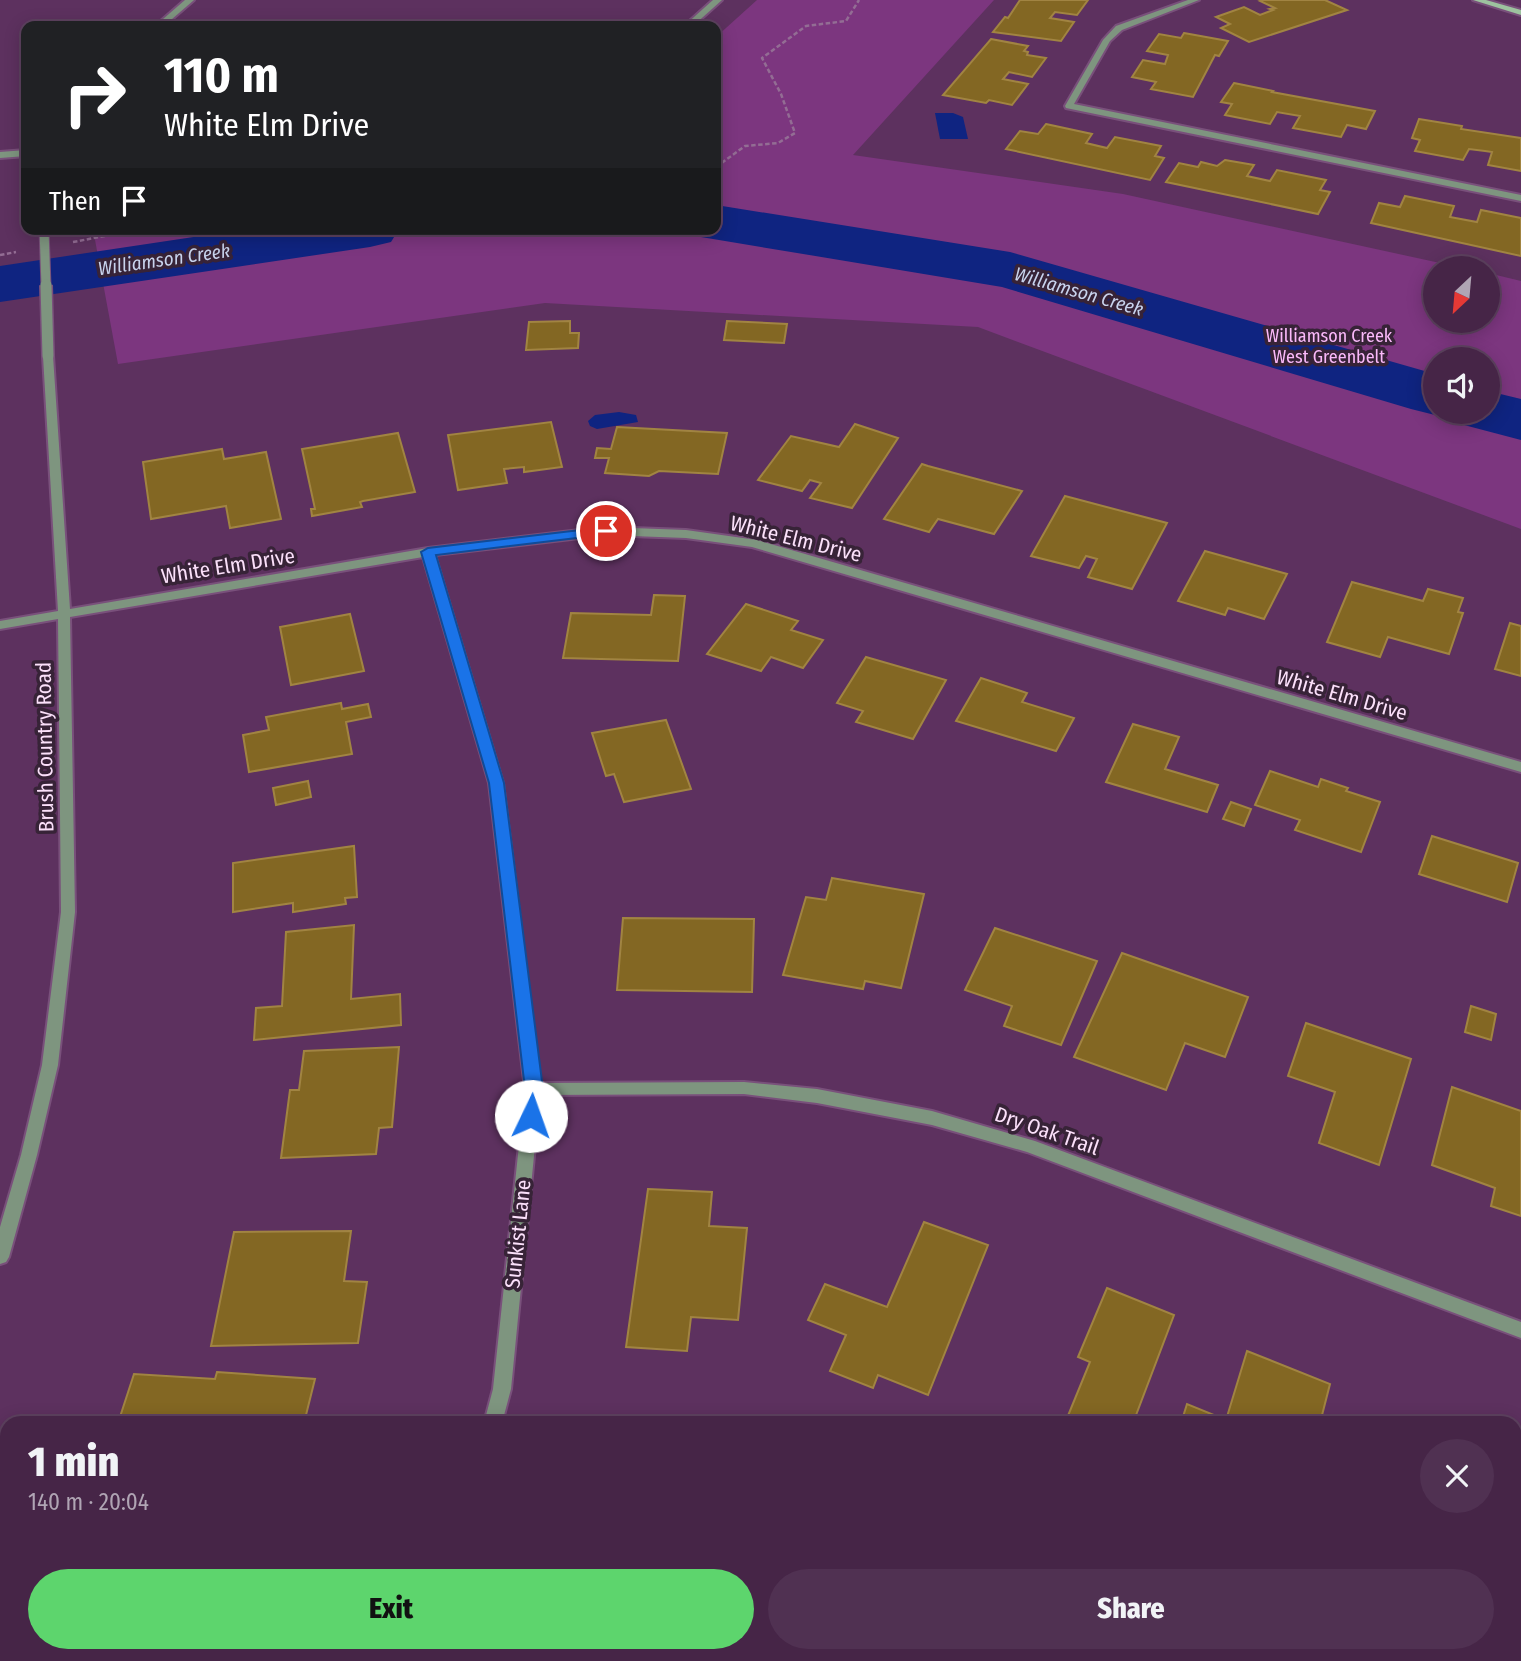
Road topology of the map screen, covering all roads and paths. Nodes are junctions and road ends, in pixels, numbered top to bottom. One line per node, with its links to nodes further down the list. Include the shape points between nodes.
1 (190, 0): 7 (street)
2 (718, 0): 8 (street)
3 (859, 0): 11 (path, via 846,21 806,26 762,58 795,133 778,144 746,146)
4 (1195, 0): 12 (street, via 1119,28 1107,40 1069,106)
5 (1477, 0): 6 (main road)
6 (1521, 13)
7 (165, 21)
8 (694, 21)
9 (21, 153): 10 (street)
10 (0, 155)
11 (721, 164)
12 (1521, 198)
13 (44, 235): 15 (street, Brush Country Road, bridge)
14 (428, 552): 15 (street, White Elm Drive); 17 (street, White Elm Drive, via 606,531 686,534 753,543); 18 (street, Sunkist Lane, via 496,783)
15 (64, 612): 16 (street, White Elm Drive); 19 (street, Brush Country Road, via 68,912 50,1065)
16 (0, 625)
17 (1521, 767)
18 (534, 1089): 20 (street, Dry Oak Trail, via 744,1088 817,1096 932,1118 1029,1146); 21 (street, Sunkist Lane, via 502,1389)
19 (0, 1257)
20 (1521, 1330)
21 (495, 1416)

